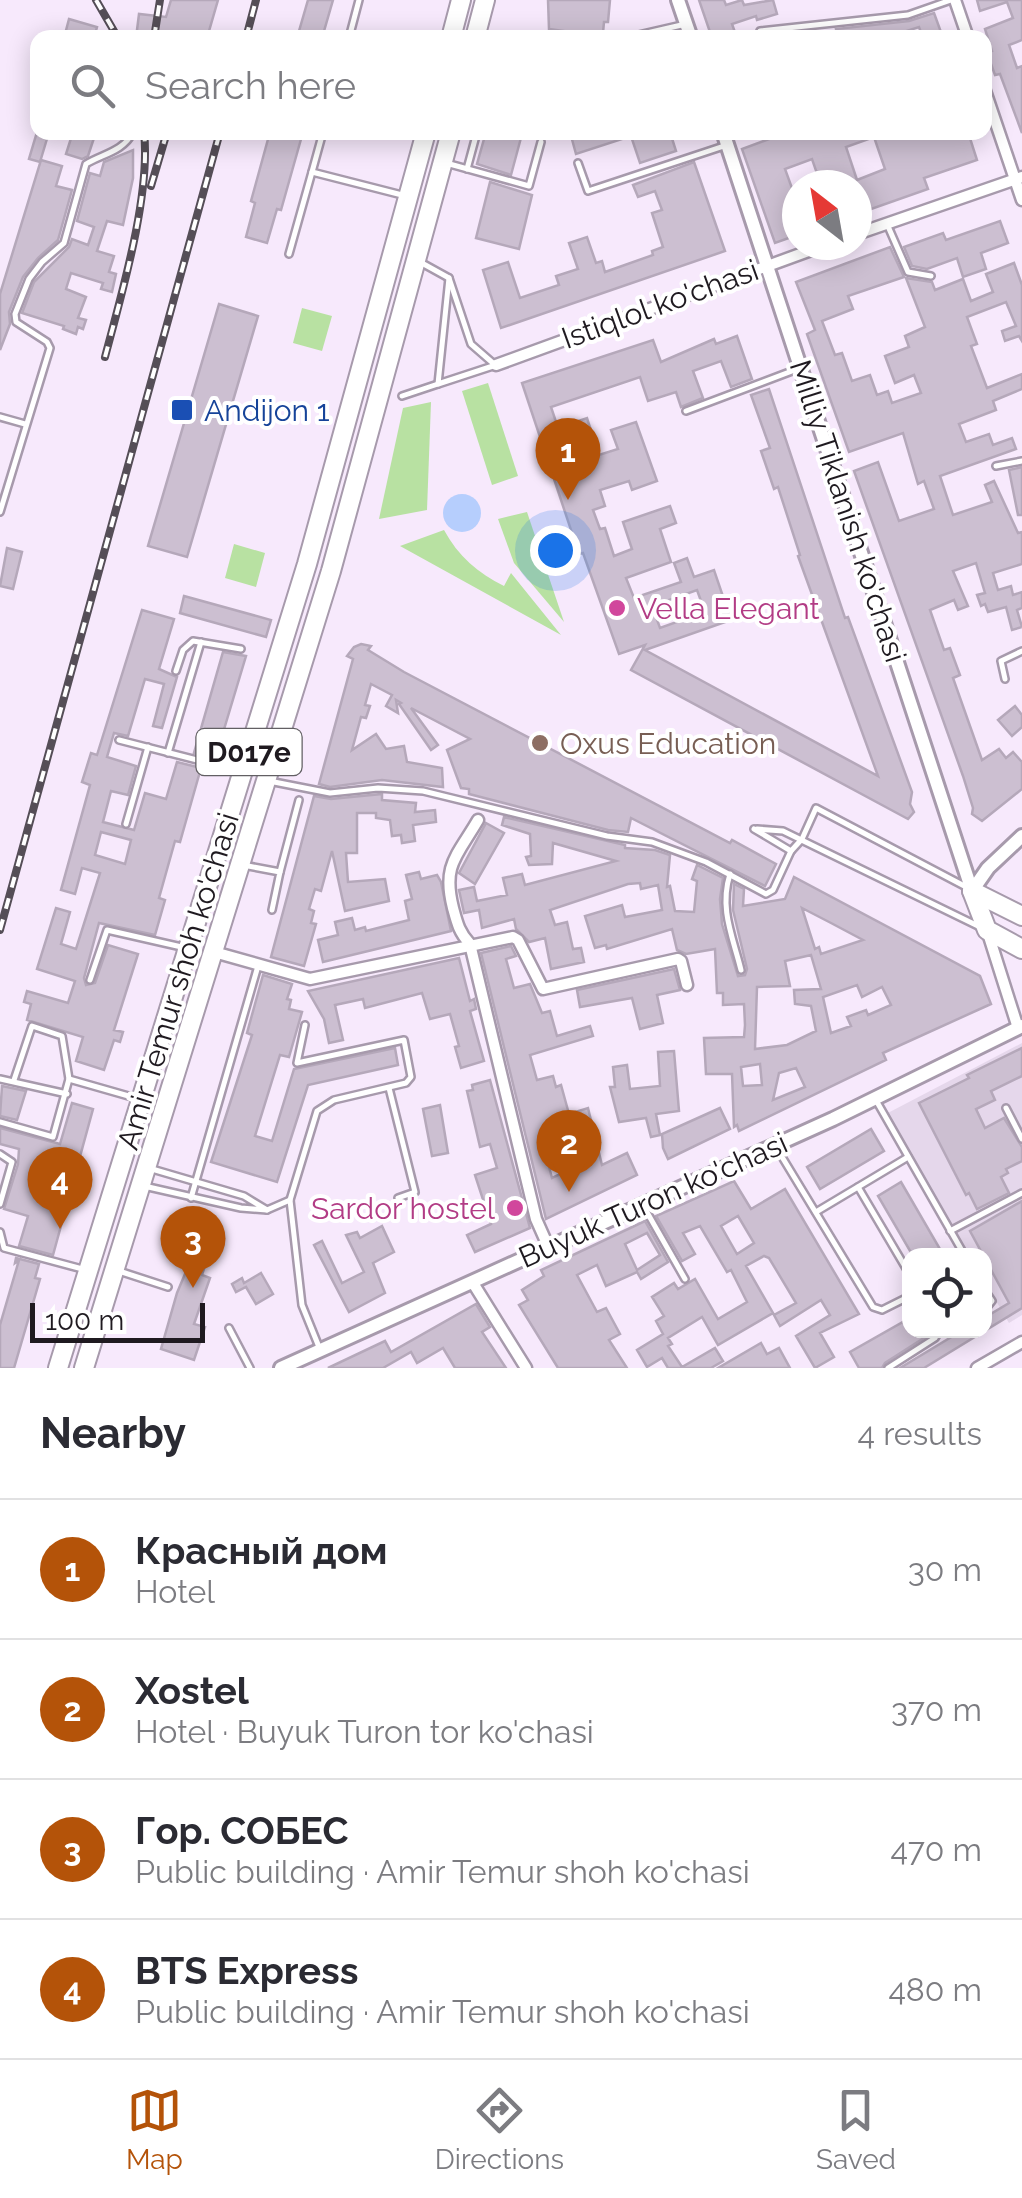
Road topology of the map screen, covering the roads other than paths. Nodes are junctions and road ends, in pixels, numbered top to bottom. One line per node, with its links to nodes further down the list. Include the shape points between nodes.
1 (359, 0): 6 (lane)
2 (460, 0): 7 (main road)
3 (486, 0): 8 (main road)
4 (678, 0): 9 (street)
5 (953, 0): 10 (lane, via 908,15); 11 (street)
6 (351, 30)
7 (452, 30)
8 (477, 30)
9 (688, 30)
10 (769, 30)
11 (965, 30)
12 (992, 109): 25 (street)
13 (129, 140): 42 (lane, via 86,164 61,248 22,290 16,322 50,348)
14 (320, 140): 24 (lane)
15 (424, 140): 26 (main road, Amir Temur shoh ko'chasi / D017e)
16 (449, 140): 21 (main road, Amir Temur shoh ko'chasi / D017e)
17 (475, 140): 23 (lane)
18 (722, 140): 22 (lane, via 588,192)
19 (725, 140): 33 (street, Milliy Tiklanish ko'chasi)
20 (540, 142): 23 (lane, via 529,186)
21 (443, 162): 23 (lane); 32 (main road, Amir Temur shoh ko'chasi / D017e)
22 (578, 162)
23 (467, 170)
24 (312, 172): 26 (lane); 30 (lane)
25 (1018, 178): 27 (street); 28 (street)
26 (409, 196): 47 (main road, Amir Temur shoh ko'chasi / D017e)
27 (1022, 200)
28 (888, 224): 29 (street); 34 (lane, via 908,272)
29 (872, 229)
30 (289, 254)
31 (782, 260): 33 (street, Istiqlol ko'chasi)
32 (417, 261): 35 (lane); 48 (main road, Amir Temur shoh ko'chasi / D017e)
33 (767, 265): 36 (street, Istiqlol ko'chasi); 37 (street, Milliy Tiklanish ko'chasi)
34 (931, 276)
35 (449, 278): 36 (lane, via 471,344); 38 (lane)
36 (496, 365): 38 (lane)
37 (801, 368): 40 (lane); 68 (street, Milliy Tiklanish ko'chasi)
38 (438, 384): 39 (lane)
39 (402, 396)
40 (686, 411)
41 (0, 417): 42 (lane)
42 (25, 424): 45 (lane)
43 (1022, 462): 44 (lane)
44 (996, 466)
45 (2, 497): 46 (lane)
46 (0, 512)
47 (307, 564): 48 (main road); 57 (main road, Amir Temur shoh ko'chasi / D017e)
48 (331, 570): 58 (main road, Amir Temur shoh ko'chasi / D017e)
49 (201, 642): 50 (lane); 52 (lane, via 183,650); 56 (lane)
50 (241, 649)
51 (1022, 651): 53 (lane, via 1002,660)
52 (176, 672)
53 (1004, 679)
54 (119, 740): 55 (lane)
55 (148, 748): 56 (lane); 61 (lane)
56 (168, 752): 57 (lane)
57 (242, 772): 73 (main road, Amir Temur shoh ko'chasi / D017e)
58 (266, 780): 65 (main road, Amir Temur shoh ko'chasi / D017e); 67 (lane, via 330,794 422,792 652,842)
59 (299, 800): 66 (lane)
60 (478, 820): 72 (street, via 448,871 459,932)
61 (126, 824)
62 (1022, 836): 68 (street)
63 (802, 839): 64 (lane); 64 (lane, via 783,830 754,830); 68 (lane, via 816,808); 71 (lane)
64 (790, 852): 67 (lane, via 771,893)
65 (240, 864): 66 (lane); 75 (main road, Amir Temur shoh ko'chasi / D017e)
66 (280, 872): 69 (lane)
67 (730, 874): 77 (lane, via 726,921)
68 (972, 890): 70 (main road); 71 (main road)
69 (272, 910)
70 (1022, 916)
71 (987, 930): 74 (main road); 81 (street)
72 (470, 944): 76 (street, via 310,979); 79 (street, via 516,938 543,988 678,959); 108 (street)
73 (189, 949): 78 (lane, via 107,930); 88 (main road, Amir Temur shoh ko'chasi / D017e)
74 (1022, 949)
75 (214, 952): 76 (street); 95 (main road, Amir Temur shoh ko'chasi / D017e)
76 (258, 964): 96 (lane)
77 (742, 970)
78 (90, 980)
79 (687, 985)
80 (305, 1025): 85 (lane, via 300,1064 404,1040 411,1077)
81 (1020, 1027): 87 (street, Buyuk Turon ko'chasi)
82 (0, 1079): 83 (lane)
83 (14, 1080): 84 (lane, via 31,1026 62,1036); 86 (lane)
84 (69, 1080): 86 (lane); 88 (lane)
85 (389, 1088): 100 (lane, via 415,1192); 101 (lane, via 317,1110)
86 (67, 1094): 90 (lane, via 53,1137)
87 (875, 1099): 92 (street, Buyuk Turon ko'chasi); 94 (lane)
88 (142, 1100): 112 (main road, Amir Temur shoh ko'chasi / D017e)
89 (1006, 1108): 91 (lane)
90 (0, 1122)
91 (1022, 1139)
92 (775, 1145): 103 (street, Buyuk Turon ko'chasi); 105 (lane)
93 (0, 1154): 102 (lane, via 12,1162)
94 (909, 1156): 97 (lane); 107 (lane)
95 (144, 1176): 96 (lane); 99 (lane); 111 (main road, Amir Temur shoh ko'chasi / D017e)
96 (195, 1181): 99 (lane); 104 (lane)
97 (858, 1187): 105 (lane); 110 (lane)
98 (1022, 1192): 107 (lane)
99 (191, 1198): 104 (lane)
100 (398, 1198)
101 (290, 1200): 104 (lane); 120 (lane, via 302,1306)
102 (0, 1204)
103 (642, 1204): 108 (street, Buyuk Turon ko'chasi); 113 (lane)
104 (267, 1210)
105 (816, 1212): 116 (lane, via 874,1307)
106 (0, 1232): 112 (lane, via 8,1249)
107 (950, 1232): 109 (lane)
108 (548, 1246): 114 (street, Buyuk Turon ko'chasi)
109 (960, 1248)
110 (902, 1261)
111 (115, 1269): 115 (lane); 122 (main road, Amir Temur shoh ko'chasi / D017e)
112 (89, 1270): 121 (main road, Amir Temur shoh ko'chasi / D017e)
113 (685, 1278)
114 (473, 1283): 120 (street, Buyuk Turon ko'chasi); 125 (street)
115 (168, 1287)
116 (902, 1300)
117 (229, 1328): 123 (lane)
118 (933, 1338): 126 (lane)
119 (1022, 1342): 127 (street)
120 (321, 1350): 124 (street, Buyuk Turon ko'chasi)
121 (58, 1368)
122 (84, 1368)
123 (250, 1368)
124 (280, 1368)
125 (526, 1368)
126 (888, 1368)
127 (977, 1368)

